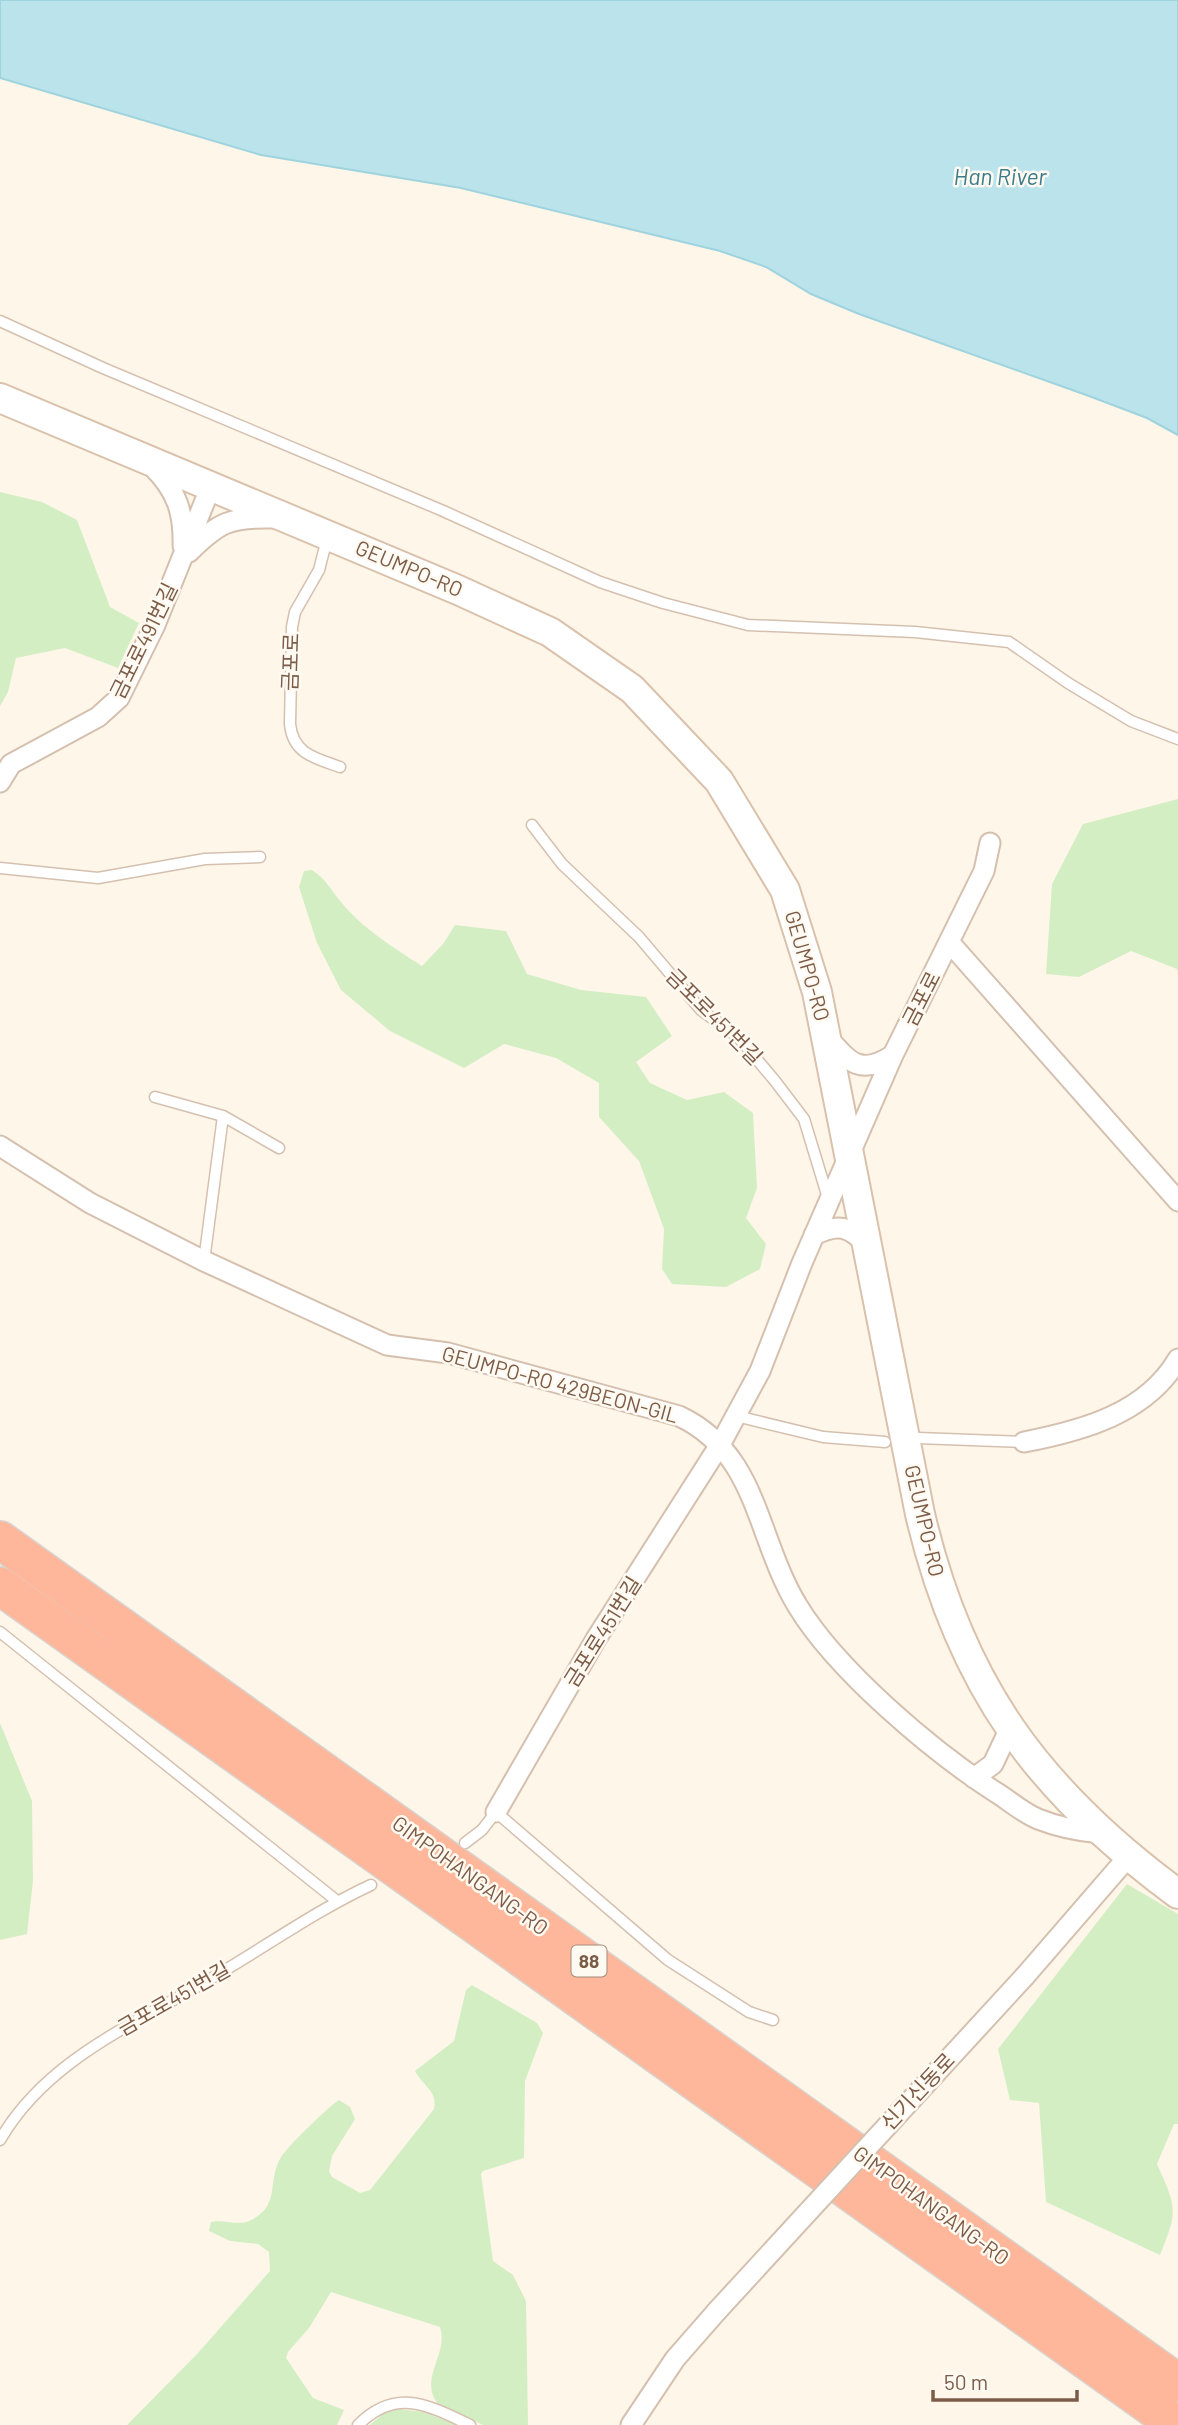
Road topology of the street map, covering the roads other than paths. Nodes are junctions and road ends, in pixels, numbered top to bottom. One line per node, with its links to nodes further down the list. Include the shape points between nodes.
1 (0, 321): 8 (lane, via 600,582 748,625 915,632 1009,642 1131,721)
2 (0, 398): 3 (main road, GEUMPO-RO)
3 (146, 459): 4 (main road, GEUMPO-RO); 7 (street, via 176,495 184,523)
4 (211, 486): 5 (main road, GEUMPO-RO); 7 (street, 금포로491번길)
5 (286, 518): 6 (main road, GEUMPO-RO); 7 (street, via 230,519)
6 (328, 536): 9 (lane, 금포로, via 319,570 295,612 290,724 298,749); 16 (main road, GEUMPO-RO, via 551,632 632,689 662,718 719,781 785,890)
7 (183, 558): 10 (street, 금포로491번길, via 128,682 110,709 26,753 11,764)
8 (1178, 740)
9 (340, 767)
10 (0, 782)
11 (532, 825): 24 (lane, 금포로451번길, via 562,864 639,937 701,1010 739,1038 782,1089 804,1119)
12 (990, 843): 15 (street, 금포로, via 984,871)
13 (260, 857): 14 (lane, via 161,864 98,877)
14 (0, 868)
15 (950, 943): 17 (street, 금포로); 23 (street)
16 (828, 1037): 17 (street, via 858,1065 879,1065); 22 (main road, GEUMPO-RO)
17 (893, 1055): 22 (street, 금포로)
18 (155, 1097): 19 (lane)
19 (223, 1116): 21 (lane); 27 (lane)
20 (0, 1146): 27 (street, GEUMPO-RO 429BEON-GIL, via 90,1203)
21 (279, 1149)
22 (850, 1154): 24 (street, 금포로451번길); 26 (main road, GEUMPO-RO)
23 (1178, 1201)
24 (829, 1202): 25 (street, 금포로451번길)
25 (814, 1235): 26 (street, via 841,1226 853,1230); 29 (street, 금포로451번길, via 760,1371)
26 (867, 1245): 37 (main road, GEUMPO-RO, via 931,1562 964,1650)
27 (204, 1261): 33 (street, GEUMPO-RO 429BEON-GIL, via 387,1345 448,1353 679,1416)
28 (1178, 1359): 32 (street, via 1146,1394 1114,1416 1092,1426)
29 (736, 1416): 31 (lane, via 823,1437); 33 (street, 금포로451번길)
30 (918, 1438): 32 (lane)
31 (885, 1441)
32 (1024, 1442)
33 (721, 1443): 38 (street, GEUMPO-RO 429BEON-GIL, via 738,1468 781,1573 811,1628 876,1694); 39 (street, 금포로451번길, via 596,1639)
34 (0, 1540): 48 (highway, GIMPOHANGANG-RO / 88)
35 (0, 1586): 52 (highway, GIMPOHANGANG-RO / 88)
36 (0, 1632): 45 (lane)
37 (1010, 1728): 38 (street, via 993,1764); 40 (main road, GEUMPO-RO, via 1054,1785)
38 (974, 1778): 40 (street, GEUMPO-RO 429BEON-GIL, via 1035,1818)
39 (496, 1812): 41 (lane, 금포로451번길); 46 (lane, via 668,1960 749,2012)
40 (1100, 1833): 42 (main road, GEUMPO-RO)
41 (465, 1843)
42 (1128, 1857): 44 (main road, GEUMPO-RO); 51 (street, 신기신동로, bridge, via 675,2358)
43 (371, 1885): 45 (lane, 금포로451번길)
44 (1178, 1894)
45 (338, 1900): 47 (lane, 금포로451번길, via 71,2061 28,2100)
46 (774, 2020)
47 (0, 2140)
48 (1178, 2384)
49 (358, 2425): 50 (lane, via 380,2405 395,2402 435,2409)
50 (470, 2425)
51 (631, 2425)
52 (1177, 2425)

